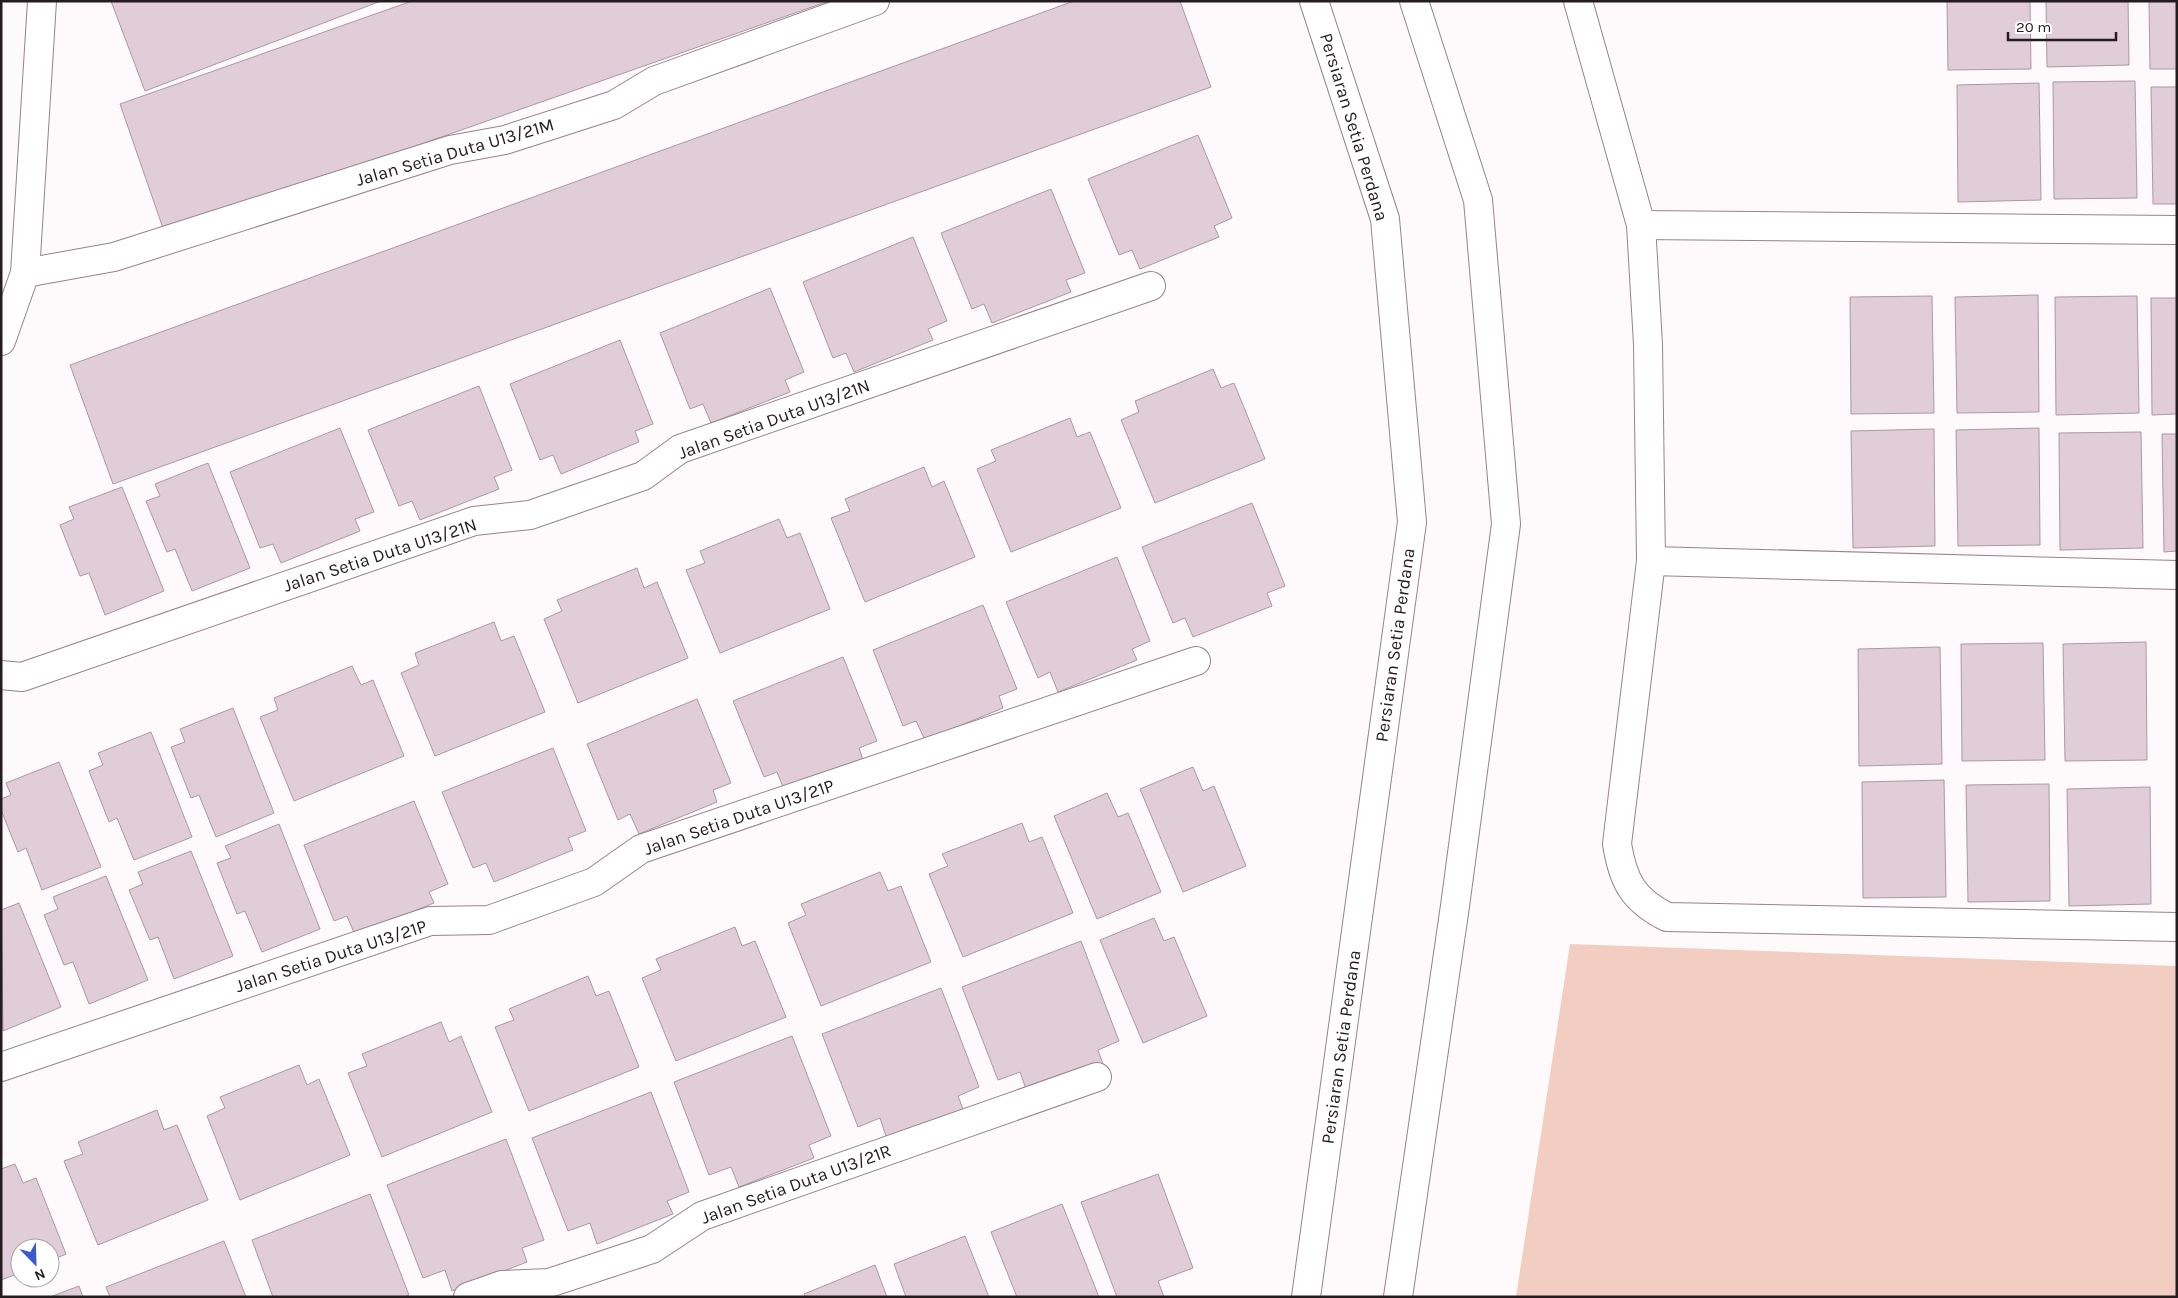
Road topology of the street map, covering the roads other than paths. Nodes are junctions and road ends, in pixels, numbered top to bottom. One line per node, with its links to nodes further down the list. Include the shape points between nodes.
1 (42, 1): 8 (street)
2 (875, 1): 8 (street, Jalan Setia Duta U13/21M, via 654,81 614,105 505,140 450,150 114,257)
3 (1314, 1): 19 (street, Persiaran Setia Perdana, via 1386,219 1412,522)
4 (1414, 1): 20 (street, via 1478,200 1506,524)
5 (1578, 1): 6 (street)
6 (1642, 225): 7 (street); 11 (street, via 1648,344)
7 (2177, 230)
8 (25, 273): 10 (street)
9 (1151, 286): 14 (street, Jalan Setia Duta U13/21N, via 680,449 643,476 530,515 474,521 22,677)
10 (1, 341)
11 (1651, 562): 12 (street); 15 (street, via 1618,844 1621,867 1630,888 1647,907 1667,917)
12 (2177, 575)
13 (1196, 661): 16 (street, Jalan Setia Duta U13/21P, via 641,849 594,882 489,920 430,921)
14 (1, 675)
15 (2177, 927)
16 (1, 1067)
17 (1098, 1077): 18 (street, Jalan Setia Duta U13/21R, via 702,1216 652,1249 549,1283 502,1285)
18 (468, 1297)
19 (1306, 1297)
20 (1398, 1297)

